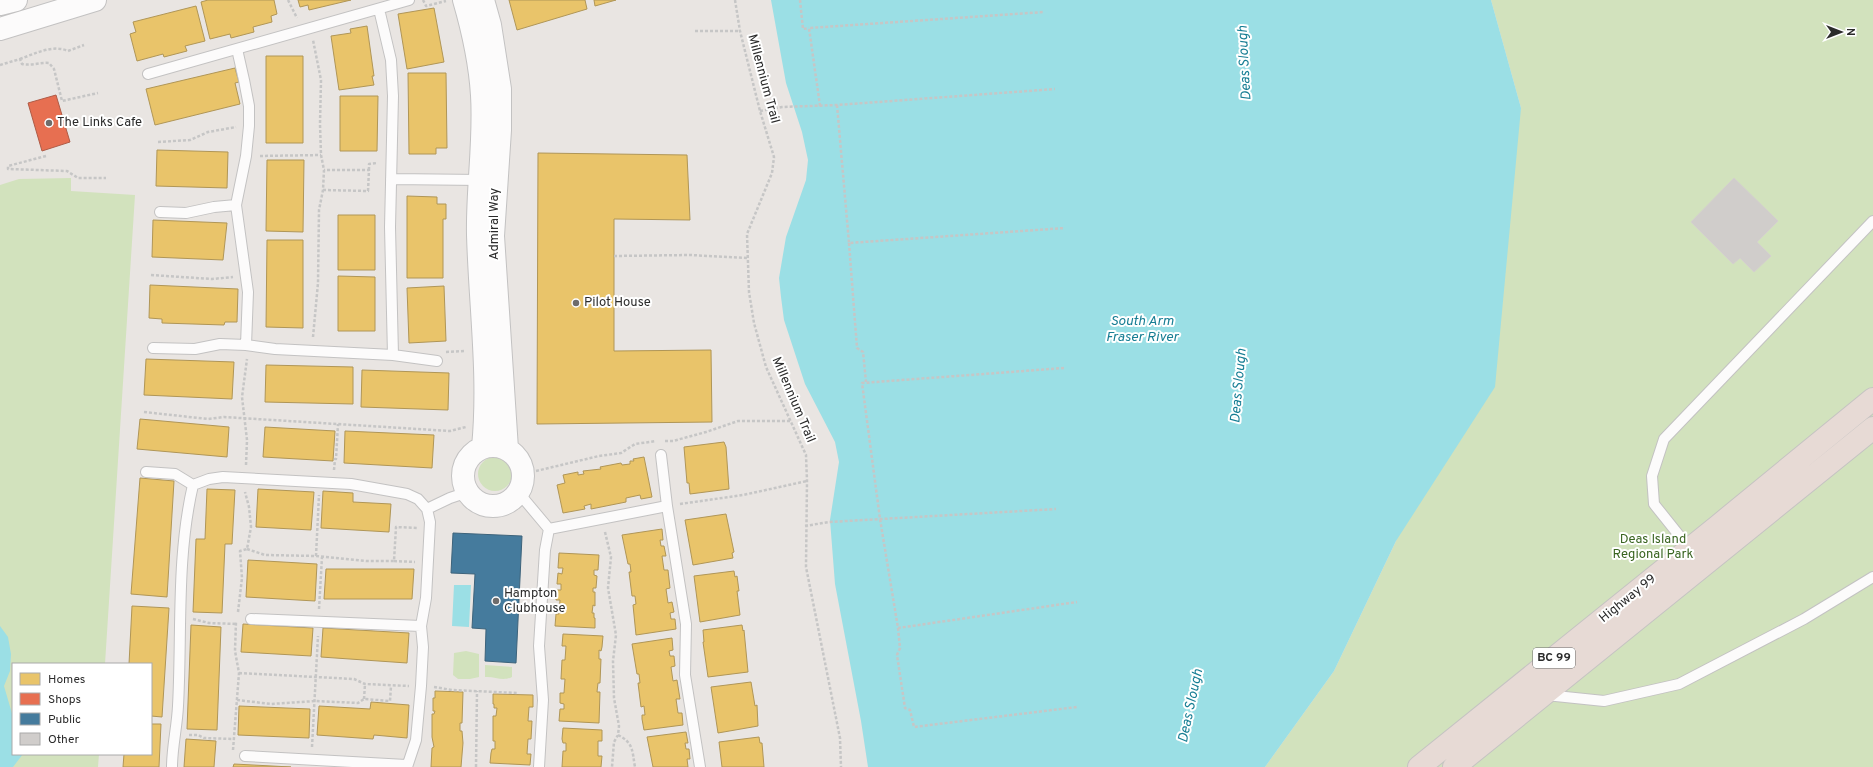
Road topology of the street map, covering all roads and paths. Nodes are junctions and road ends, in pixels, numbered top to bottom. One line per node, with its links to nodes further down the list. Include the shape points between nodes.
1 (16, 0): 11 (street)
2 (95, 0): 14 (street)
3 (288, 0): 16 (path)
4 (409, 0): 12 (lane)
5 (422, 0): 6 (path, via 426,6)
6 (448, 0)
7 (464, 0): 22 (street, Admiral Way, via 472,28)
8 (483, 0): 22 (street, Admiral Way, via 490,25)
9 (735, 0): 18 (path, Millennium Trail)
10 (800, 0): 15 (path, via 802,29)
11 (0, 4)
12 (379, 9): 16 (lane); 37 (lane, via 391,60)
13 (1044, 12): 15 (path)
14 (0, 28)
15 (809, 28): 28 (path)
16 (306, 29): 20 (lane); 32 (path, via 321,80)
17 (695, 31): 18 (path)
18 (740, 31): 29 (path, Millennium Trail)
19 (84, 46): 21 (path, via 68,51 62,48 52,49)
20 (237, 49): 24 (lane); 30 (lane, via 246,93)
21 (20, 59): 23 (path); 26 (path, via 22,64 29,65 49,63 54,69 62,101)
22 (488, 63): 38 (street, Admiral Way, via 500,89 500,130)
23 (0, 65)
24 (148, 74)
25 (1055, 90): 27 (path)
26 (98, 93)
27 (837, 105): 28 (path); 44 (path)
28 (820, 106): 29 (path, via 782,106)
29 (760, 111): 46 (path, Millennium Trail, via 774,157 774,166 747,234)
30 (249, 126): 31 (path, via 208,132 190,140); 34 (lane)
31 (158, 142)
32 (321, 155): 34 (path); 35 (path)
33 (46, 156): 36 (path, via 8,166 8,169 67,171 78,178)
34 (246, 156): 40 (lane)
35 (324, 170): 39 (path); 39 (path, via 369,170 368,191)
36 (106, 178)
37 (391, 179): 38 (lane); 53 (lane)
38 (488, 181): 63 (street, Admiral Way, via 478,233 486,417); 64 (street, Admiral Way)
39 (323, 190): 52 (path, via 319,210 318,283)
40 (236, 205): 41 (lane, via 186,213); 48 (lane)
41 (160, 212)
42 (1873, 221): 83 (lane, via 1664,439 1652,476 1654,504)
43 (1065, 228): 44 (path)
44 (849, 243): 56 (path, via 857,348 864,352)
45 (614, 256): 46 (path, via 690,255)
46 (747, 258): 68 (path, Millennium Trail, via 754,323 764,360 806,455)
47 (151, 275): 48 (path, via 212,279)
48 (246, 275): 49 (lane)
49 (246, 345): 50 (lane, via 220,344 195,349); 52 (lane); 59 (path, via 248,354 242,397)
50 (153, 348)
51 (467, 350): 54 (path, via 444,352)
52 (312, 351): 53 (lane)
53 (393, 355): 54 (lane)
54 (438, 361)
55 (1064, 368): 56 (path)
56 (866, 382): 78 (path, via 862,383)
57 (1873, 399): 83 (highway, Highway 99 / BC 99)
58 (144, 412): 59 (path)
59 (244, 420): 60 (path); 67 (path, via 247,440)
60 (338, 424): 61 (path, via 450,431); 70 (path)
61 (470, 426)
62 (1873, 428): 103 (highway, Highway 99 / BC 99)
63 (483, 447): 64 (street); 72 (street, via 469,458 465,466 464,484)
64 (507, 449): 73 (street, via 520,464 523,473)
65 (660, 455): 74 (lane)
66 (146, 472): 71 (lane, via 175,474)
67 (245, 480): 69 (lane); 71 (lane, via 223,477)
68 (807, 481): 74 (path); 79 (path, Millennium Trail)
69 (320, 482): 70 (lane); 84 (path)
70 (332, 482): 75 (lane, via 406,494 418,499)
71 (193, 485): 90 (lane, via 186,524)
72 (468, 492): 73 (street, via 475,500 493,506 511,500); 75 (lane)
73 (518, 492): 81 (lane)
74 (667, 506): 77 (lane); 119 (lane, via 686,624 685,675)
75 (427, 509): 80 (lane)
76 (1056, 509): 78 (path)
77 (603, 519): 81 (lane); 109 (path, via 611,557 608,588 616,635 613,661)
78 (880, 519): 79 (path); 95 (path)
79 (805, 526): 120 (path, Millennium Trail, via 806,567 840,738)
80 (429, 529): 86 (path, via 396,527); 87 (lane)
81 (549, 529): 116 (lane, via 545,550 539,646 543,700)
82 (247, 549): 84 (path, via 264,555)
83 (1690, 549): 121 (highway, Highway 99 / BC 99)
84 (316, 556): 85 (path)
85 (322, 557): 86 (path, via 366,561); 92 (path)
86 (394, 560): 87 (path)
87 (428, 563): 94 (lane, via 426,598)
88 (1873, 576): 103 (lane, via 1804,618 1679,684 1604,701)
89 (1077, 602): 95 (path)
90 (179, 618): 93 (path); 108 (lane, via 178,706)
91 (251, 620): 92 (lane)
92 (318, 622): 94 (lane); 97 (path)
93 (236, 624)
94 (420, 626): 100 (lane, via 423,647)
95 (898, 628): 107 (path, via 900,648 897,655 905,708 910,710 914,727)
96 (239, 673): 97 (path)
97 (316, 678): 98 (path, via 354,679); 106 (path)
98 (365, 684): 99 (path); 104 (path)
99 (391, 686): 100 (path); 104 (path, via 390,701)
100 (421, 686): 101 (path); 113 (lane, via 416,740)
101 (477, 690): 102 (path); 115 (path)
102 (517, 693)
103 (1542, 695): 122 (highway, Highway 99 / BC 99)
104 (364, 699): 106 (path, via 358,703)
105 (237, 700): 106 (path, via 271,704)
106 (316, 701): 112 (path)
107 (1077, 707)
108 (175, 734): 110 (path); 114 (lane)
109 (618, 735): 117 (path, via 614,742); 118 (path, via 627,740 632,747)
110 (234, 739)
111 (245, 756): 112 (lane)
112 (311, 759): 113 (lane)
113 (406, 766)
114 (172, 767)
115 (476, 767)
116 (539, 767)
117 (612, 767)
118 (635, 767)
119 (700, 767)
120 (841, 767)
121 (1419, 767)
122 (1454, 767)

